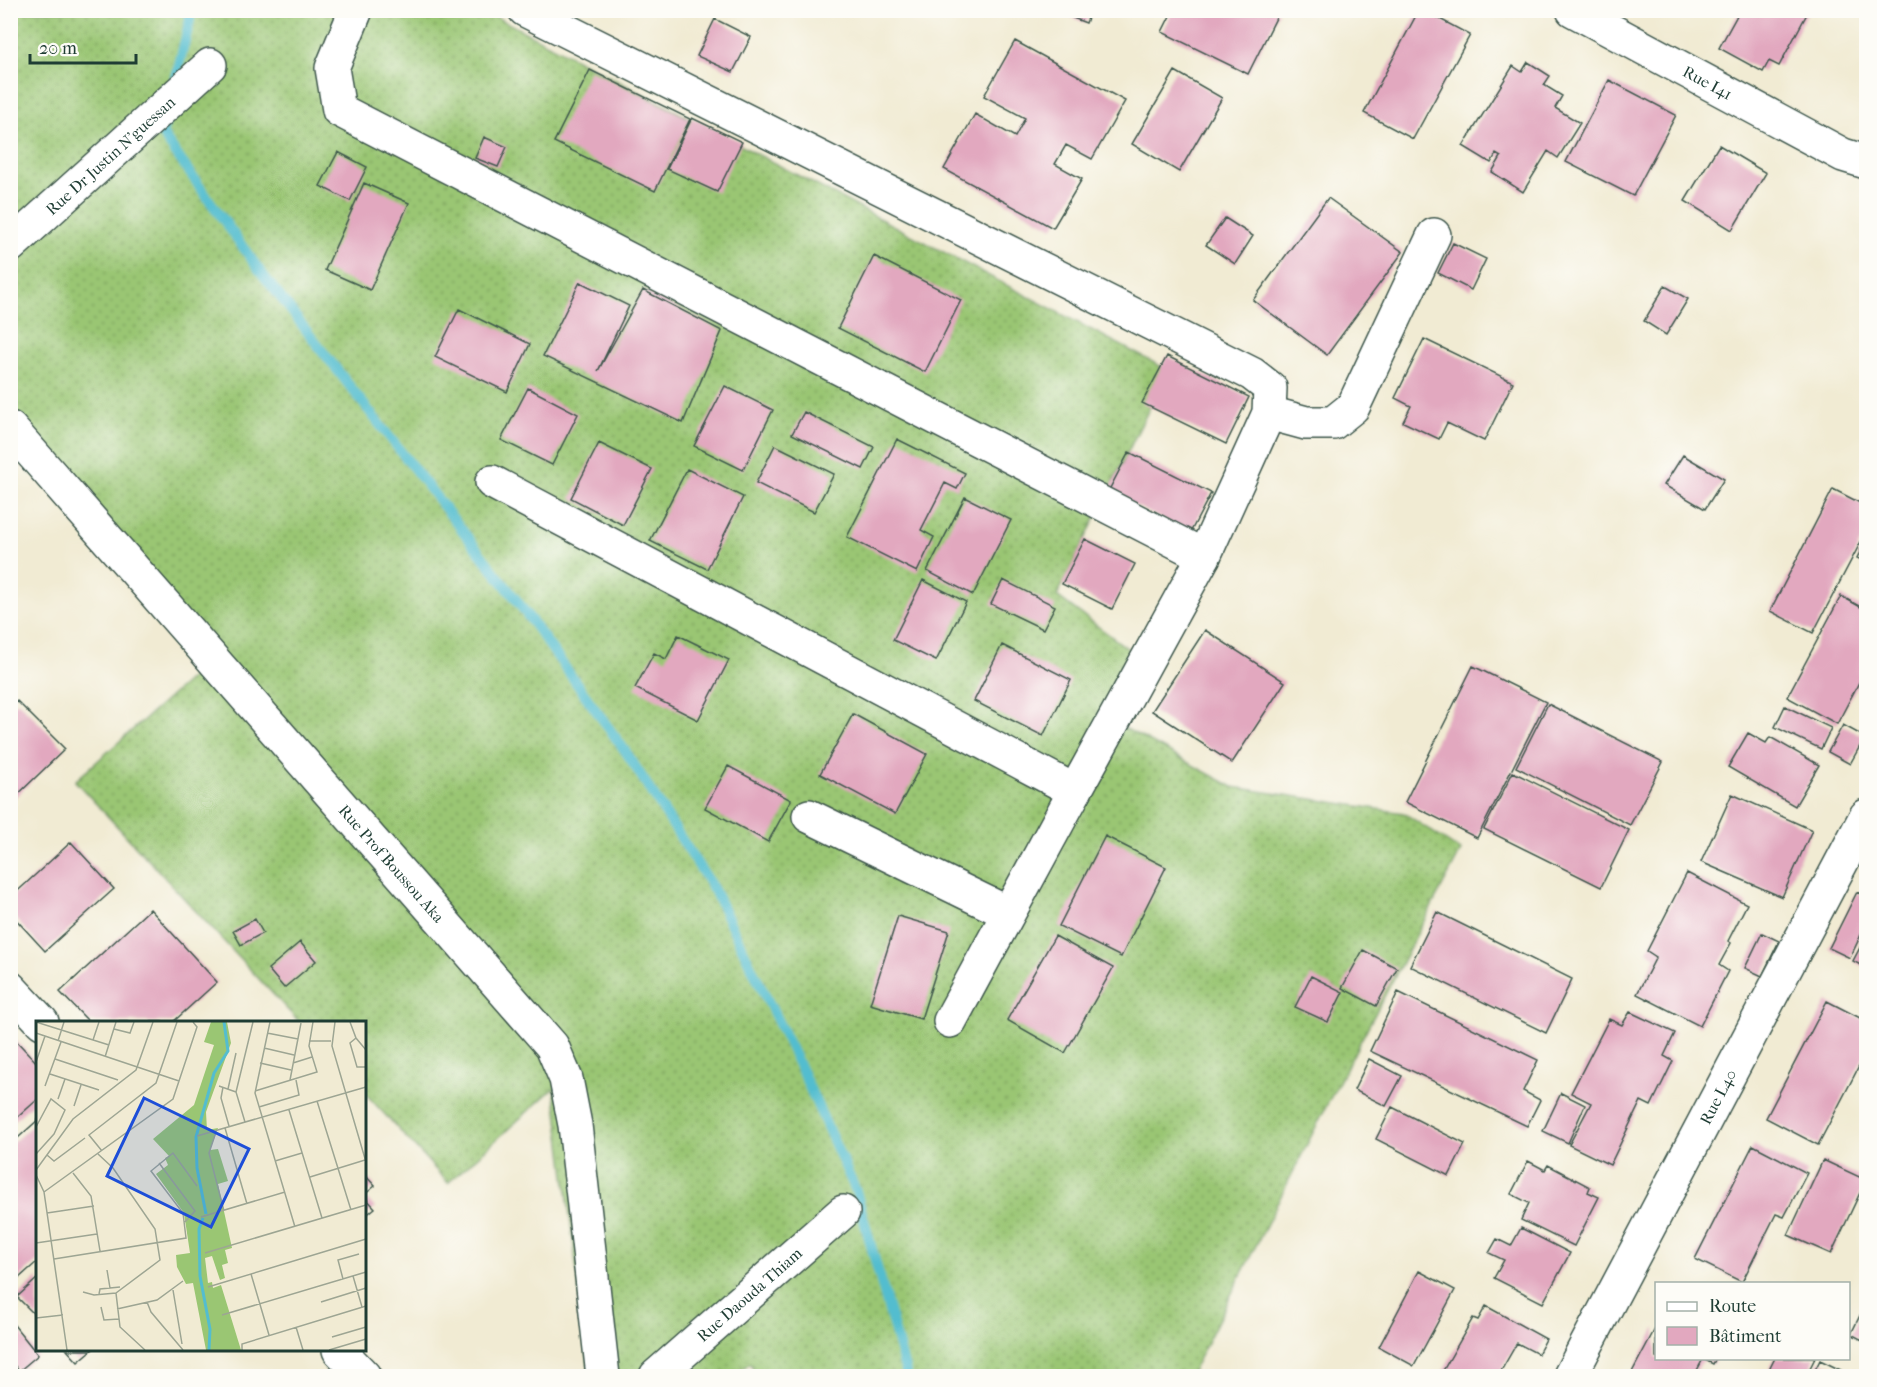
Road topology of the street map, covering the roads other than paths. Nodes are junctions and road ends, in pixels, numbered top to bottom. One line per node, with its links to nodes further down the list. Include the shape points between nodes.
1 (356, 10): 11 (street, via 332,68 339,110)
2 (525, 10): 8 (street, via 1252,374 1270,388)
3 (1573, 10): 5 (street, Rue I41)
4 (210, 64): 7 (street, Rue Dr Justin N'guessan)
5 (1855, 158)
6 (1434, 235): 8 (street, via 1353,407 1333,423 1306,423)
7 (10, 246)
8 (1269, 413): 11 (street)
9 (10, 428): 22 (street, Rue Prof Boussou Aka, via 552,1046 566,1079 575,1125)
10 (492, 482): 12 (street)
11 (1204, 556): 12 (street)
12 (1075, 790): 15 (street)
13 (809, 816): 15 (street)
14 (1866, 816): 24 (street, Rue L40)
15 (1008, 913): 18 (street)
16 (10, 988): 17 (street)
17 (40, 1021)
18 (950, 1021)
19 (843, 1212): 23 (street, Rue Daouda Thiam)
20 (340, 1351): 21 (street)
21 (364, 1377)
22 (603, 1377)
23 (656, 1377)
24 (1570, 1377)

